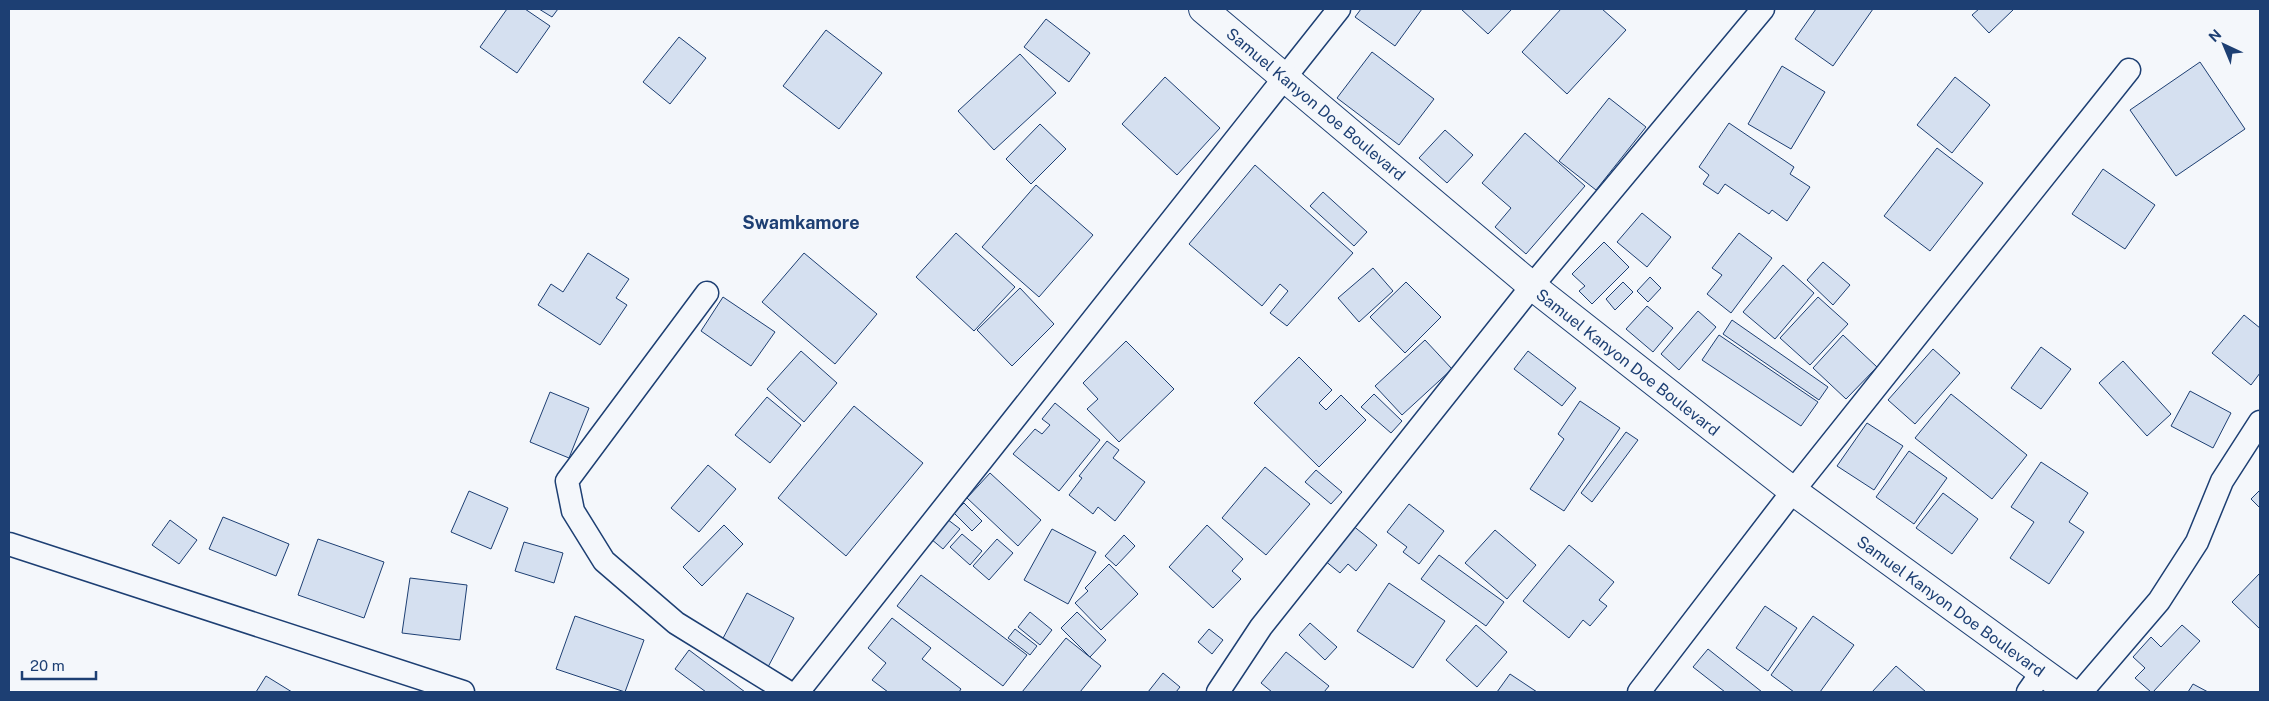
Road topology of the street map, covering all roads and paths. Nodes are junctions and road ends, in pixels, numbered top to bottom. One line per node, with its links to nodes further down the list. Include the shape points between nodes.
1 (1204, 9): 5 (street, Samuel Kanyon Doe Boulevard)
2 (1339, 9): 5 (street)
3 (1763, 9): 6 (street)
4 (2129, 70): 9 (street)
5 (1283, 76): 6 (street, Samuel Kanyon Doe Boulevard); 14 (street)
6 (1532, 286): 9 (street, Samuel Kanyon Doe Boulevard); 15 (street, via 1261,627)
7 (707, 293): 13 (street, via 567,480 574,511 604,561 676,623)
8 (2260, 422): 18 (street, via 2222,480 2197,542 2159,601)
9 (1793, 491): 11 (street, Samuel Kanyon Doe Boulevard); 16 (street)
10 (9, 544): 12 (street)
11 (2035, 682): 17 (street, Samuel Kanyon Doe Boulevard)
12 (463, 692)
13 (788, 692)
14 (798, 692)
15 (1218, 692)
16 (1639, 692)
17 (2070, 692)
18 (2081, 692)

